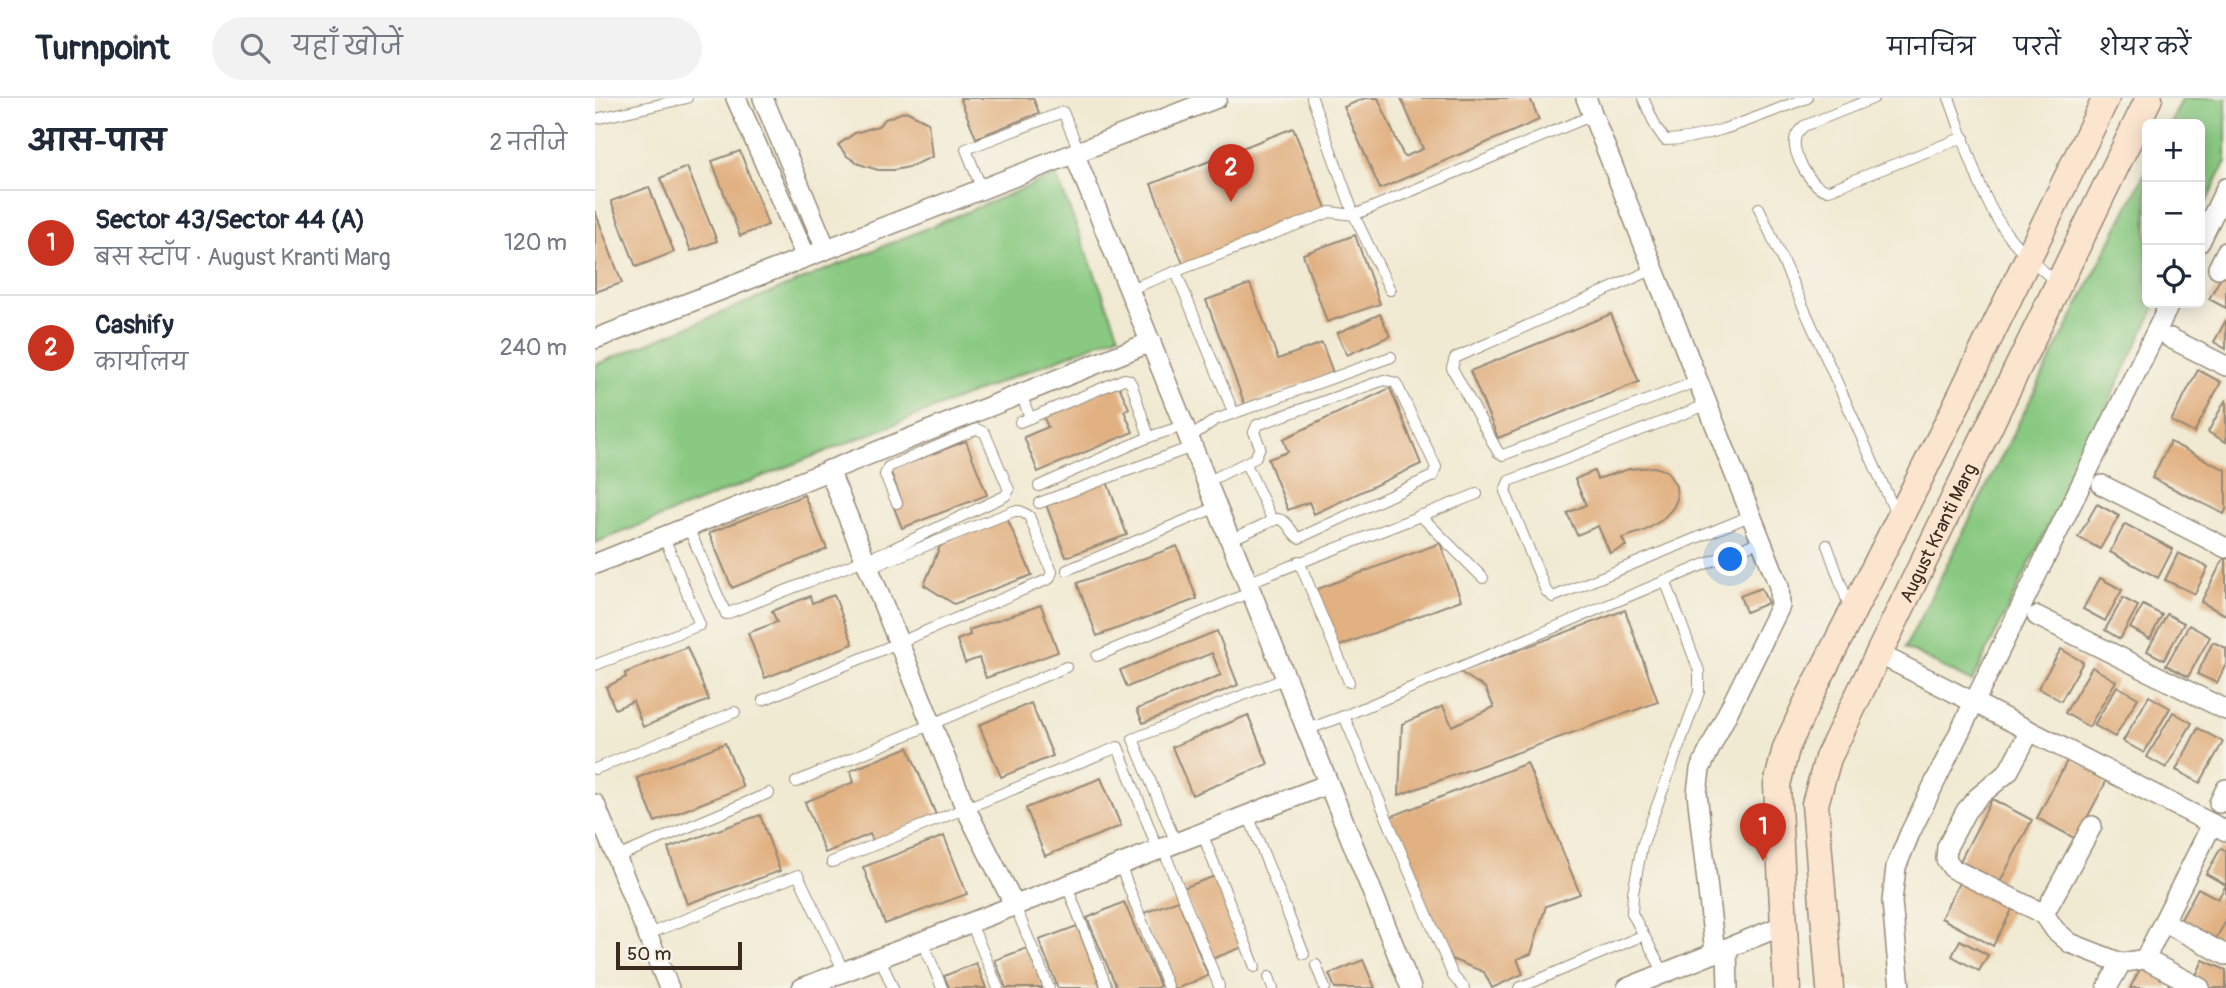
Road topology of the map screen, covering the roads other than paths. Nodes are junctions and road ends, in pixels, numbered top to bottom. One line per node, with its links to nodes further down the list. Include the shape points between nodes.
1 (687, 98): 13 (lane)
2 (736, 98): 22 (street)
3 (764, 98): 21 (street)
4 (1217, 98): 15 (street)
5 (1312, 98): 19 (lane)
6 (1643, 98): 7 (lane, via 1665,140 1680,140)
7 (1807, 98)
8 (1874, 98): 14 (lane, via 1799,131 1795,148 1810,181 1827,190)
9 (1949, 98): 14 (lane)
10 (2106, 98): 23 (main road, August Kranti Marg)
11 (2149, 98): 26 (main road, August Kranti Marg)
12 (1589, 107): 19 (lane); 24 (street)
13 (595, 119)
14 (1964, 138): 23 (lane, via 2000,225)
15 (1077, 152): 17 (street); 17 (lane, via 1063,111 966,149); 27 (street)
16 (2226, 188): 20 (street)
17 (982, 190): 21 (street)
18 (1759, 208): 52 (lane)
19 (1354, 215): 25 (lane, via 1330,212); 28 (lane)
20 (2205, 232)
21 (826, 249): 22 (street)
22 (806, 257): 31 (street)
23 (2029, 257): 26 (lane); 52 (main road, August Kranti Marg)
24 (1654, 269): 35 (street); 35 (lane, via 1455,358 1452,368 1503,455)
25 (1176, 272): 27 (lane); 38 (lane)
26 (2059, 284): 72 (main road, August Kranti Marg)
27 (1130, 289): 32 (street)
28 (1390, 290)
29 (2168, 308): 79 (street)
30 (2170, 338): 34 (street)
31 (595, 339)
32 (1151, 342): 36 (street); 40 (street)
33 (1391, 357): 38 (lane)
34 (2226, 366)
35 (1698, 381): 37 (street)
36 (1021, 394): 39 (lane, via 1025,420 1129,380); 42 (street)
37 (1706, 405): 51 (street); 51 (lane, via 1509,481 1505,491 1546,591 1553,597)
38 (1234, 414): 40 (lane)
39 (1149, 437): 40 (lane); 44 (lane)
40 (1188, 437): 43 (street); 48 (lane)
41 (1246, 464): 43 (lane); 53 (lane); 53 (lane, via 1260,447 1254,432 1257,425 1384,380 1396,383 1436,467 1433,476 1299,538 1281,519)
42 (829, 470): 54 (street); 64 (street)
43 (1207, 482): 49 (street)
44 (1038, 485)
45 (2102, 485): 61 (street)
46 (1477, 494): 50 (lane)
47 (897, 503): 57 (lane, via 885,475 888,467 977,429 985,433 1008,493)
48 (1039, 503)
49 (1217, 507): 58 (street); 65 (lane)
50 (1420, 515): 62 (lane); 66 (lane)
51 (1750, 516): 59 (street)
52 (1899, 520): 69 (main road, August Kranti Marg)
53 (1273, 521): 58 (lane)
54 (688, 527): 56 (street); 64 (lane, via 726,614)
55 (908, 528): 57 (lane)
56 (664, 537): 63 (street); 74 (lane, via 700,625)
57 (912, 539): 64 (lane)
58 (1230, 540): 68 (street)
59 (1760, 541): 67 (lane); 109 (street, via 1779,586 1780,606 1710,746 1700,769 1697,793)
60 (1827, 545): 69 (lane)
61 (2226, 548)
62 (1299, 561): 68 (lane); 77 (lane)
63 (595, 564)
64 (867, 564): 71 (street); 71 (lane, via 1020,511 1029,516 1052,572 1049,579)
65 (1067, 570)
66 (1483, 578)
67 (1665, 580): 82 (lane); 107 (lane, via 1699,671 1699,692 1642,846 1632,913)
68 (1249, 587): 73 (lane); 76 (street)
69 (1851, 614): 105 (main road, August Kranti Marg, via 1786,748 1777,785)
70 (2037, 616): 80 (street)
71 (898, 641): 78 (lane); 83 (street)
72 (1879, 654): 79 (street); 137 (main road, August Kranti Marg, via 1828,758 1815,804)
73 (1097, 656)
74 (595, 664)
75 (1066, 667): 83 (lane)
76 (1286, 678): 84 (street); 96 (lane, via 1133,739)
77 (1349, 682)
78 (763, 700)
79 (1975, 703): 85 (street); 138 (street, via 1896,867 1892,902)
80 (2226, 710)
81 (735, 712): 86 (lane)
82 (1344, 716): 84 (lane); 132 (lane, via 1453,976)
83 (932, 725): 87 (lane); 91 (street)
84 (1307, 730): 88 (street)
85 (2030, 731): 94 (street); 102 (street, via 2008,772 1966,811 1947,847 1946,859 1953,869)
86 (595, 769)
87 (796, 782)
88 (1328, 784): 92 (street); 131 (street)
89 (769, 793): 97 (lane)
90 (595, 804): 97 (street)
91 (965, 807): 96 (lane, via 1118,747); 98 (lane); 101 (street)
92 (1248, 815): 95 (street); 110 (lane)
93 (2092, 826): 102 (street)
94 (2219, 827): 103 (street)
95 (1202, 833): 96 (street); 116 (lane)
96 (1165, 847): 99 (street); 120 (lane)
97 (617, 857): 106 (street)
98 (832, 862)
99 (1120, 865): 100 (street); 128 (lane)
100 (1066, 886): 101 (street); 127 (lane)
101 (1015, 906): 104 (street); 126 (lane)
102 (2044, 914): 114 (street, via 2070,943)
103 (2164, 922): 111 (street); 113 (street)
104 (971, 923): 108 (street); 125 (lane)
105 (1782, 926): 109 (street); 136 (main road, August Kranti Marg)
106 (648, 934): 119 (lane, via 799,874); 121 (street)
107 (1644, 935): 117 (lane); 133 (lane)
108 (923, 942): 112 (street); 124 (lane)
109 (1721, 950): 117 (street); 135 (street)
110 (1304, 954)
111 (2226, 955)
112 (880, 958): 119 (street); 123 (lane)
113 (2145, 959): 114 (street); 140 (street)
114 (2121, 963): 139 (street)
115 (1316, 965): 130 (lane)
116 (1255, 967)
117 (1664, 973): 134 (street)
118 (1269, 977): 129 (lane)
119 (838, 979): 122 (street)
120 (1219, 986)
121 (669, 988)
122 (802, 988)
123 (893, 988)
124 (942, 988)
125 (998, 988)
126 (1049, 988)
127 (1107, 988)
128 (1168, 988)
129 (1273, 988)
130 (1325, 988)
131 (1411, 988)
132 (1464, 988)
133 (1519, 988)
134 (1627, 988)
135 (1728, 988)
136 (1787, 988)
137 (1830, 988)
138 (1900, 988)
139 (2108, 988)
140 (2200, 988)

